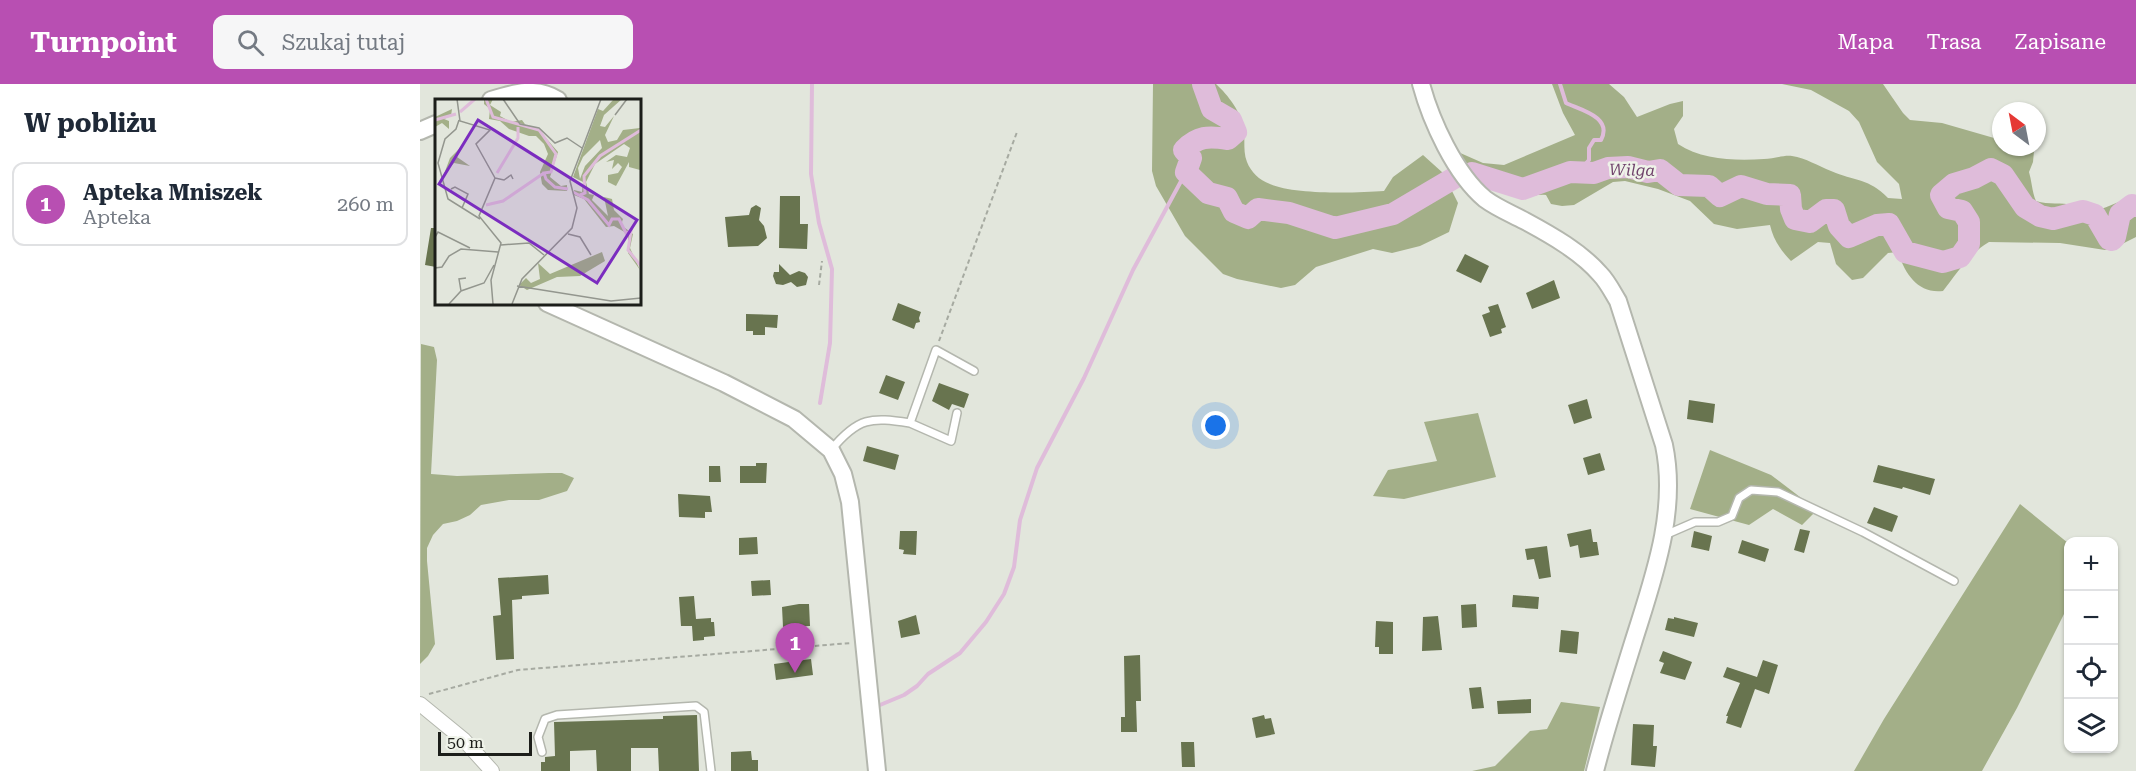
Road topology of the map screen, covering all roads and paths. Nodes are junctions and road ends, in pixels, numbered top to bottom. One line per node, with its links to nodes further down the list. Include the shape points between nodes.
1 (1421, 84): 15 (street, via 1452,157 1469,181 1485,198 1587,262 1600,273 1618,301 1669,468)
2 (496, 99): 3 (street, via 532,91)
3 (556, 99)
4 (435, 124): 5 (street)
5 (420, 131)
6 (1017, 132): 10 (path)
7 (822, 261): 8 (path)
8 (819, 285)
9 (549, 304): 14 (street, via 794,419)
10 (936, 350): 11 (lane); 13 (lane)
11 (975, 371)
12 (957, 413): 13 (lane, via 951,441)
13 (910, 423): 14 (lane, via 878,418 862,423)
14 (831, 450): 17 (street, via 843,474 850,502)
15 (1663, 536): 16 (lane, via 1695,522 1718,522 1732,516 1739,498 1751,490 1778,492); 24 (street)
16 (1954, 581)
17 (863, 642): 18 (path, via 518,669); 23 (street)
18 (420, 696)
19 (420, 704): 21 (street, via 464,740)
20 (543, 752): 22 (lane, via 538,737 545,719 556,715 696,706 704,712)
21 (492, 771)
22 (711, 771)
23 (877, 771)
24 (1595, 771)

